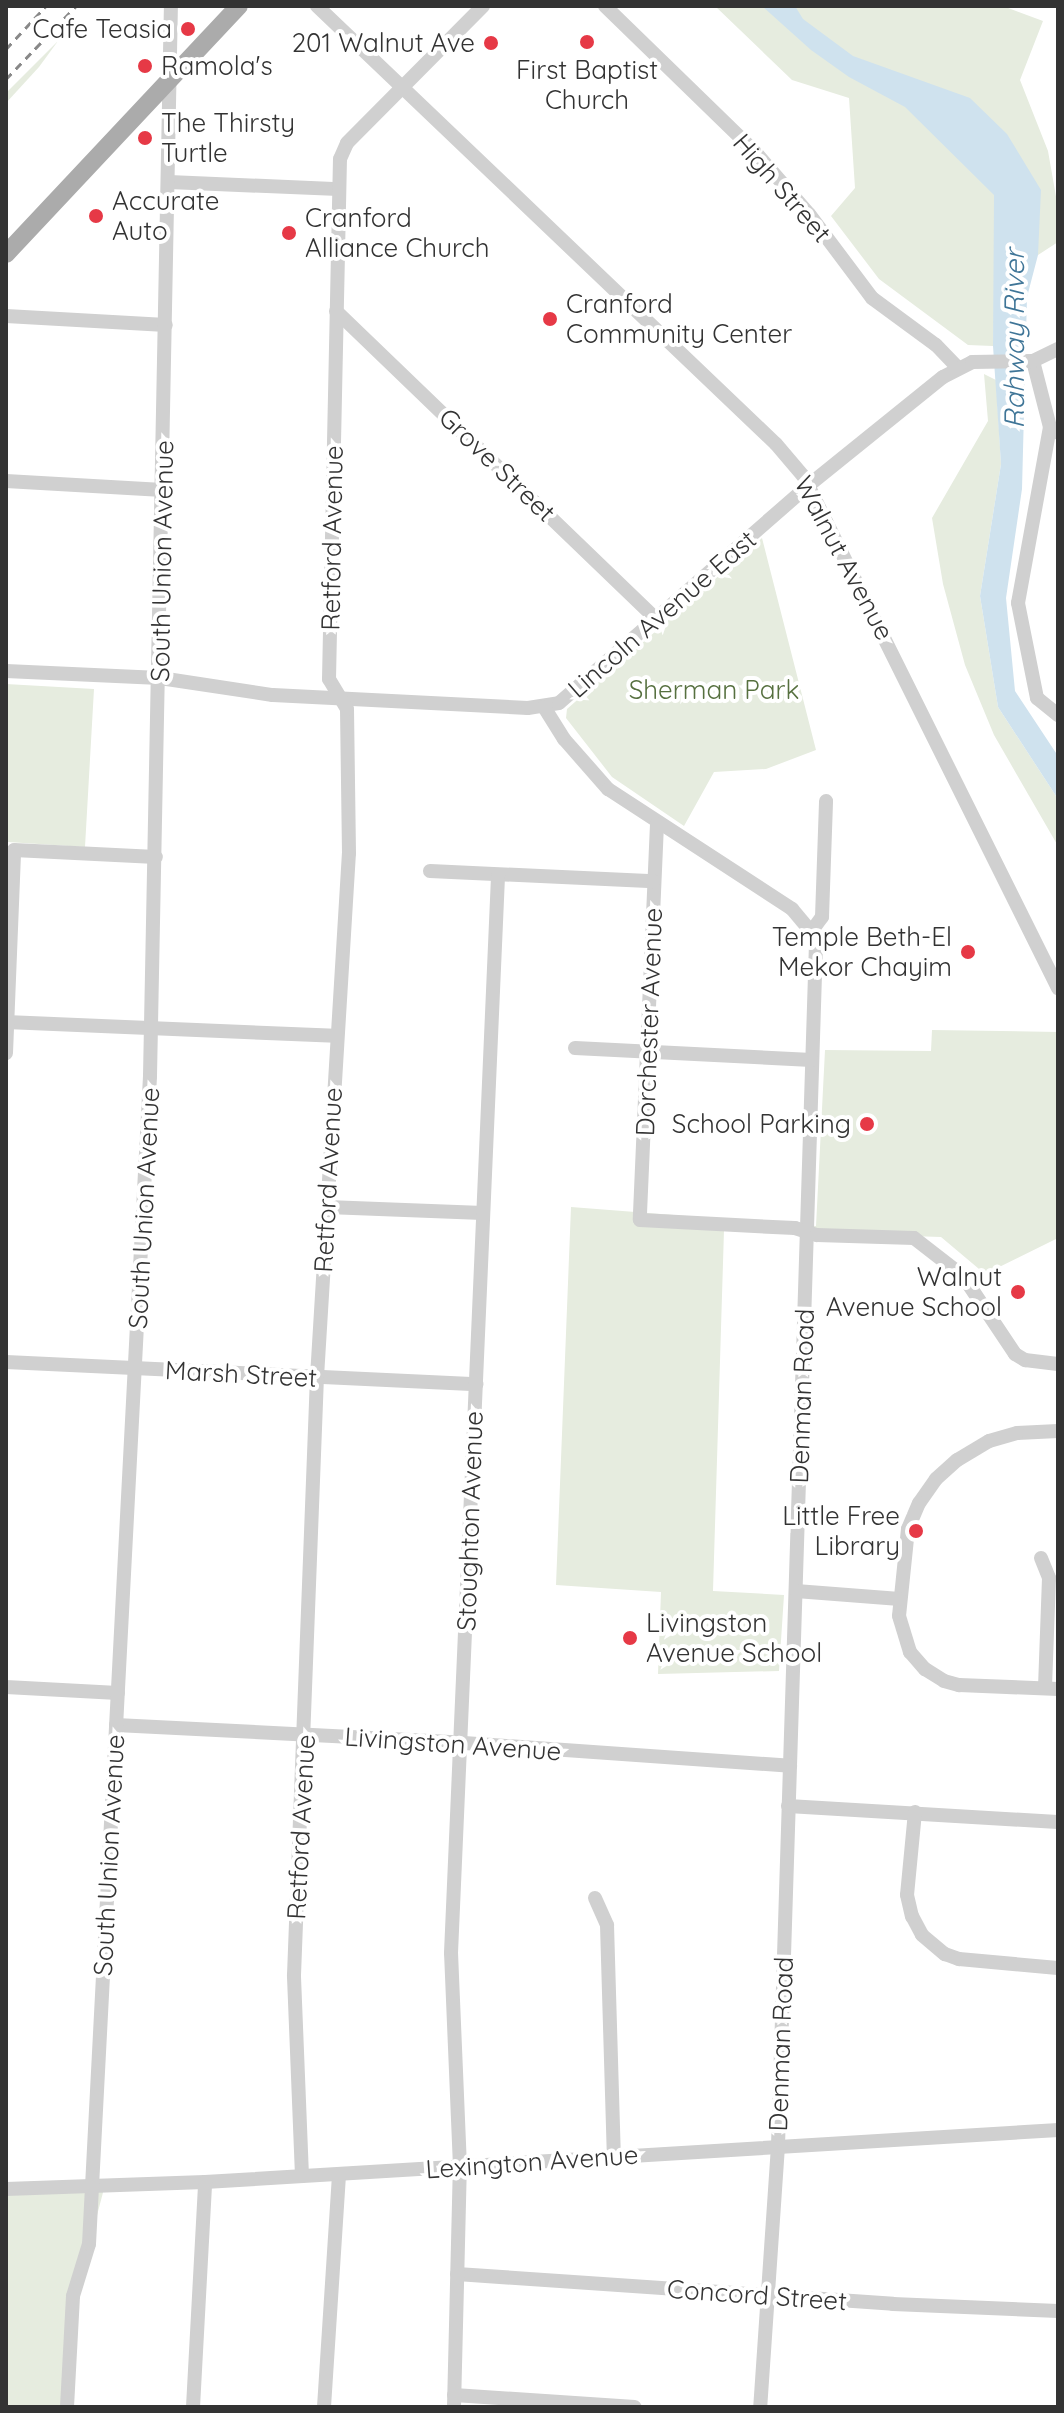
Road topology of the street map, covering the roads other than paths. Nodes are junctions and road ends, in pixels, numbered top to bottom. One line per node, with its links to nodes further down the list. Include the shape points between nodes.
1 (171, 6): 6 (street, South Union Avenue)
2 (239, 6): 6 (main road)
3 (317, 6): 7 (street, Walnut Avenue)
4 (483, 6): 7 (street, Retford Avenue)
5 (605, 6): 16 (street, High Street, via 757,154 872,298)
6 (171, 81): 8 (street, South Union Avenue); 10 (main road)
7 (404, 87): 9 (street, Retford Avenue, via 347,143 340,159); 19 (street, Walnut Avenue, via 776,444)
8 (169, 182): 9 (street); 13 (street, South Union Avenue)
9 (339, 189): 11 (street, Retford Avenue)
10 (6, 254)
11 (336, 311): 21 (street, Grove Street); 24 (street, Retford Avenue, via 329,679)
12 (6, 316): 13 (street)
13 (166, 325): 20 (street, South Union Avenue)
14 (1058, 349): 15 (street, Lincoln Avenue East)
15 (1030, 361): 16 (street, Lincoln Avenue East, via 987,360); 17 (street)
16 (958, 368): 19 (street, Lincoln Avenue East)
17 (1054, 430): 26 (street, via 1018,603 1037,698)
18 (6, 481): 20 (street)
19 (809, 485): 21 (street, Lincoln Avenue East); 34 (street, Walnut Avenue)
20 (163, 490): 23 (street, South Union Avenue)
21 (657, 620): 25 (street, Lincoln Avenue East, via 571,695)
22 (6, 671): 23 (street, Lincoln Avenue East)
23 (160, 678): 24 (street, Lincoln Avenue East, via 273,695); 29 (street, South Union Avenue)
24 (340, 698): 25 (street, Lincoln Avenue East); 37 (street, Retford Avenue, via 347,709 349,853)
25 (544, 707): 28 (street, via 608,789)
26 (1058, 715)
27 (826, 801): 33 (street, via 822,917)
28 (657, 824): 32 (street, Dorchester Avenue); 33 (street, via 792,909)
29 (156, 857): 35 (street, via 14,850); 36 (street, South Union Avenue)
30 (430, 871): 31 (street)
31 (498, 875): 32 (street); 43 (street, Stoughton Avenue)
32 (654, 881): 39 (street, Dorchester Avenue)
33 (811, 932): 41 (street, Denman Road, via 817,954)
34 (1058, 988)
35 (7, 1022): 36 (street); 40 (street)
36 (151, 1029): 37 (street); 47 (street, South Union Avenue)
37 (335, 1036): 42 (street, Retford Avenue)
38 (575, 1048): 39 (street)
39 (647, 1052): 41 (street); 44 (street, Dorchester Avenue, via 640,1220)
40 (6, 1053)
41 (812, 1060): 44 (street, Denman Road)
42 (327, 1207): 43 (street); 48 (street, Retford Avenue)
43 (483, 1213): 49 (street, Stoughton Avenue)
44 (806, 1231): 46 (street, via 920,1240 963,1276 1015,1354); 52 (street, Denman Road)
45 (6, 1362): 47 (street, Marsh Street)
46 (1058, 1364)
47 (135, 1369): 48 (street, Marsh Street); 56 (street, South Union Avenue)
48 (317, 1377): 49 (street, Marsh Street); 58 (street, Retford Avenue)
49 (476, 1384): 59 (street, Stoughton Avenue)
50 (1058, 1431): 53 (street, via 989,1441 936,1479 908,1529)
51 (1041, 1558): 55 (street, via 1049,1578)
52 (796, 1591): 53 (street); 60 (street, Denman Road)
53 (900, 1599): 55 (street, via 903,1639 931,1674 959,1685)
54 (6, 1687): 56 (street)
55 (1051, 1688)
56 (118, 1693): 57 (street, South Union Avenue)
57 (116, 1725): 58 (street, Livingston Avenue); 73 (street, South Union Avenue)
58 (306, 1735): 59 (street, Livingston Avenue); 71 (street, Retford Avenue, via 294,1975)
59 (461, 1743): 60 (street, Livingston Avenue); 69 (street, Stoughton Avenue, via 451,1953)
60 (790, 1766): 61 (street, Denman Road)
61 (788, 1806): 62 (street); 67 (street, Denman Road)
62 (915, 1812): 63 (street); 65 (street, via 907,1895 922,1935 959,1959)
63 (1058, 1822)
64 (595, 1898): 68 (street, via 607,1925)
65 (1058, 1968)
66 (1058, 2130): 67 (street, Lexington Avenue)
67 (778, 2146): 68 (street, Lexington Avenue); 76 (street, Denman Road)
68 (614, 2157): 69 (street, Lexington Avenue)
69 (460, 2167): 70 (street, Lexington Avenue); 75 (street, Stoughton Avenue)
70 (339, 2174): 71 (street, Lexington Avenue); 81 (street)
71 (302, 2176): 72 (street, Lexington Avenue)
72 (205, 2182): 73 (street, Lexington Avenue); 80 (street)
73 (91, 2186): 74 (street, Lexington Avenue); 79 (street, South Union Avenue, via 89,2244 73,2296)
74 (6, 2189)
75 (457, 2274): 76 (street, Concord Street); 78 (street, Stoughton Avenue)
76 (768, 2296): 77 (street, Concord Street); 83 (street, Denman Road)
77 (1058, 2311)
78 (454, 2401): 82 (street)
79 (67, 2407)
80 (193, 2407)
81 (324, 2407)
82 (635, 2407)
83 (760, 2407)

